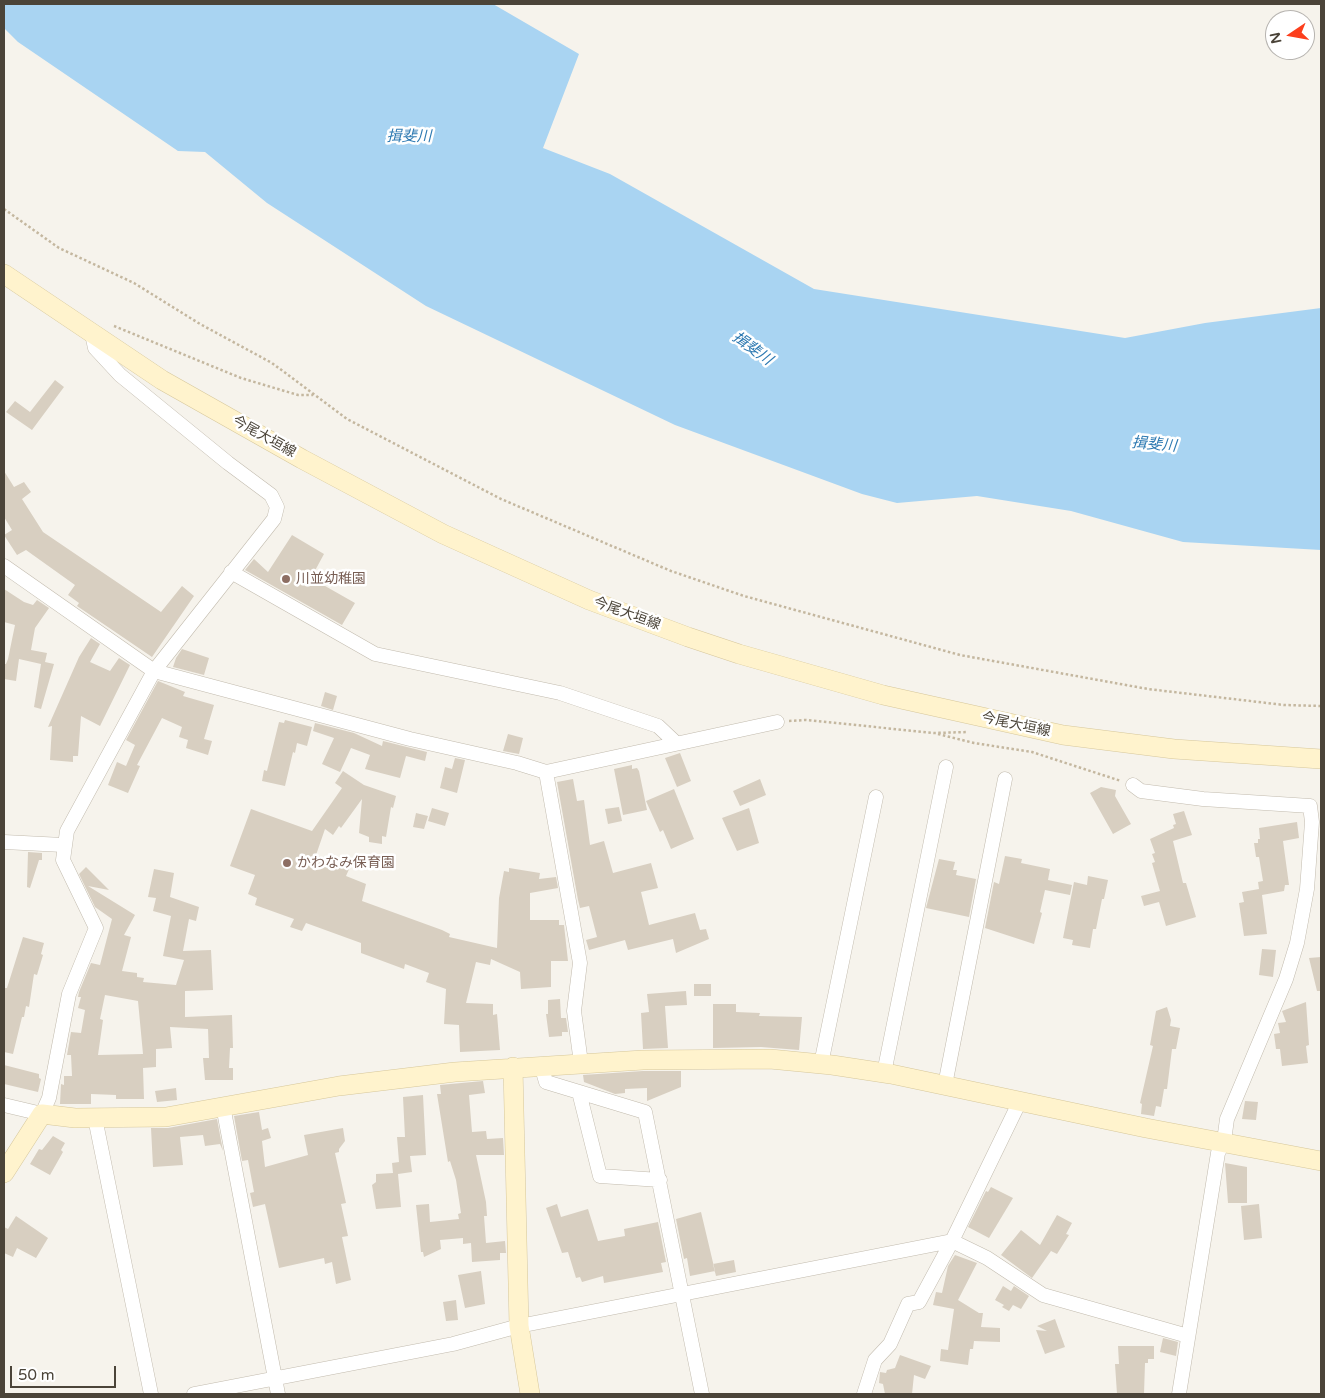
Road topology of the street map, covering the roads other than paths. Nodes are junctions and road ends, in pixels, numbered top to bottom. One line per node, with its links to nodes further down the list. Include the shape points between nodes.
1 (4, 274): 2 (street, 今尾大垣線)
2 (100, 329): 4 (street, via 95,348 120,375 271,495 277,507 274,519); 8 (street, 今尾大垣線, via 162,380 443,534 588,600 688,637 883,695 1063,735 1183,750)
3 (4, 566): 5 (street)
4 (231, 572): 5 (street); 7 (street, via 375,654 560,693 658,726)
5 (154, 671): 10 (street); 15 (street, via 67,831)
6 (777, 722): 7 (street)
7 (676, 743): 10 (street)
8 (1321, 759)
9 (946, 767): 20 (street)
10 (546, 772): 16 (street, via 580,963 574,1011)
11 (1005, 779): 21 (street)
12 (1133, 784): 28 (street, via 1140,791 1203,800 1310,806 1312,822 1307,889 1297,943 1286,979 1228,1119)
13 (876, 797): 17 (street)
14 (4, 842): 15 (street)
15 (63, 845): 26 (street, via 63,860 70,879 96,928 69,994)
16 (581, 1062): 17 (street, via 770,1059); 18 (street)
17 (821, 1064): 20 (street)
18 (541, 1065): 19 (street); 22 (street, via 546,1082)
19 (513, 1067): 25 (street, via 339,1086); 34 (street)
20 (884, 1073): 21 (street)
21 (945, 1086): 23 (street)
22 (579, 1092): 31 (street, via 645,1112); 31 (street, via 600,1176)
23 (1020, 1101): 28 (street); 32 (street)
24 (4, 1105): 26 (street)
25 (223, 1106): 27 (street, via 166,1117); 36 (street)
26 (42, 1114): 27 (street); 30 (street)
27 (94, 1118): 37 (street)
28 (1224, 1142): 29 (street); 35 (street, via 1218,1153)
29 (1321, 1161)
30 (4, 1173)
31 (660, 1180): 33 (street)
32 (952, 1241): 33 (street); 35 (street, via 987,1258 1043,1295); 42 (street, via 919,1302 908,1304 890,1344 875,1360)
33 (682, 1293): 34 (street); 41 (street)
34 (519, 1326): 36 (street, via 453,1344); 40 (street)
35 (1188, 1336): 43 (street)
36 (275, 1380): 38 (street); 39 (street)
37 (151, 1394)
38 (194, 1394)
39 (278, 1394)
40 (530, 1394)
41 (702, 1394)
42 (864, 1394)
43 (1179, 1394)

